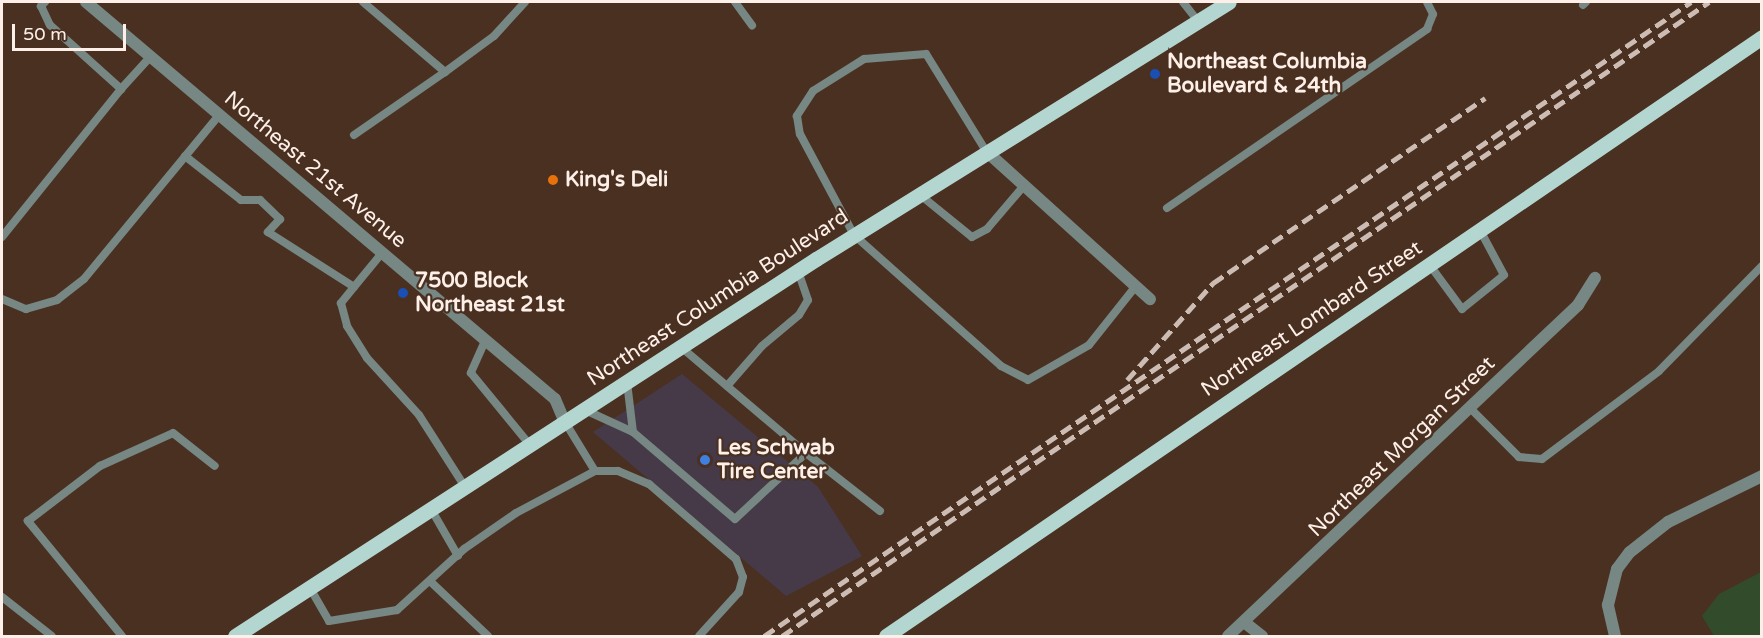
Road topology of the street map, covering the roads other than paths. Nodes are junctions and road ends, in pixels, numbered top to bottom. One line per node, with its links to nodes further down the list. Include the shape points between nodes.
1 (86, 2): 12 (street, Northeast 21st Avenue)
2 (363, 2): 13 (lane)
3 (525, 2): 13 (lane, via 494,36)
4 (735, 2): 10 (lane)
5 (1183, 2): 9 (lane)
6 (1229, 2): 9 (main road, Northeast Columbia Boulevard)
7 (1427, 2): 21 (lane, via 1433,14 1428,29)
8 (40, 3): 14 (lane, via 50,25)
9 (1198, 21): 17 (main road, Northeast Columbia Boulevard)
10 (752, 25)
11 (1760, 42): 22 (main road, Northeast Lombard Street)
12 (151, 56): 14 (lane); 15 (street, Northeast 21st Avenue)
13 (445, 72): 16 (lane)
14 (121, 89): 24 (lane)
15 (220, 114): 18 (lane); 25 (street, Northeast 21st Avenue)
16 (354, 135)
17 (986, 151): 19 (street); 20 (main road, Northeast Columbia Boulevard); 23 (lane, via 926,54 864,59 813,91 797,116 800,134)
18 (185, 156): 31 (lane, via 240,200 260,200 280,219 268,232); 32 (lane, via 84,279 57,300 26,309)
19 (1022, 188): 20 (lane, via 987,229 972,237); 30 (street)
20 (919, 194): 23 (main road, Northeast Columbia Boulevard)
21 (1167, 208)
22 (1480, 230): 26 (main road, Northeast Lombard Street); 26 (lane, via 1504,275 1462,309)
23 (854, 235): 28 (main road, Northeast Columbia Boulevard); 30 (lane, via 1001,366 1028,380 1089,345)
24 (2, 237)
25 (382, 253): 31 (lane); 34 (street, Northeast 21st Avenue)
26 (1429, 264): 60 (main road, Northeast Lombard Street)
27 (1761, 266): 38 (lane, via 1659,371 1542,459 1519,457)
28 (798, 271): 35 (main road, Northeast Columbia Boulevard); 37 (lane, via 808,300 800,315 762,346)
29 (1595, 278): 38 (street, Northeast Morgan Street, via 1578,305)
30 (1136, 286): 33 (street)
31 (354, 287): 47 (lane, via 341,303 347,326 367,358 419,415)
32 (2, 299)
33 (1150, 299)
34 (485, 341): 40 (street, Northeast 21st Avenue, via 555,399); 42 (lane, via 471,373)
35 (681, 347): 36 (main road, Northeast Columbia Boulevard); 37 (lane)
36 (627, 382): 39 (main road, Northeast Columbia Boulevard); 41 (lane)
37 (727, 386): 43 (lane)
38 (1471, 409): 54 (street, Northeast Morgan Street)
39 (585, 410): 40 (main road, Northeast Columbia Boulevard); 41 (lane)
40 (565, 422): 42 (main road, Northeast Columbia Boulevard); 45 (lane)
41 (633, 432): 43 (lane, via 735,519)
42 (530, 445): 47 (main road, Northeast Columbia Boulevard)
43 (806, 453): 49 (lane)
44 (215, 466): 56 (lane, via 173,433 100,466 28,521)
45 (595, 471): 50 (lane, via 516,513); 59 (lane, via 618,471 649,484 736,559 743,577 739,592)
46 (1761, 476): 63 (street, via 1668,522 1630,552 1617,569 1608,605)
47 (465, 487): 48 (main road, Northeast Columbia Boulevard)
48 (431, 509): 50 (lane); 52 (main road, Northeast Columbia Boulevard)
49 (880, 511)
50 (458, 556): 51 (lane)
51 (432, 583): 52 (lane, via 397,610 329,621); 58 (lane)
52 (309, 588): 57 (main road, Northeast Columbia Boulevard)
53 (2, 597): 55 (lane)
54 (1244, 622): 61 (street, Northeast Morgan Street); 62 (street)
55 (52, 636)
56 (122, 636)
57 (235, 636)
58 (488, 636)
59 (699, 636)
60 (886, 636)
61 (1228, 636)
62 (1262, 636)
63 (1615, 636)

